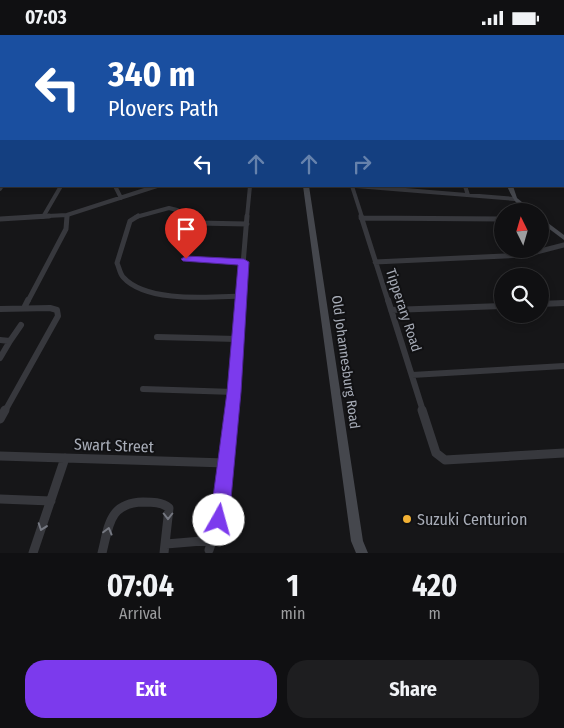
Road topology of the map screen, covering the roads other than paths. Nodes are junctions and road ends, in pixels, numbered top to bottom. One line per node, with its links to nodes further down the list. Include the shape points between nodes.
1 (60, 187): 15 (street)
2 (116, 187): 11 (street)
3 (154, 187): 11 (street)
4 (250, 187): 19 (street)
5 (306, 187): 52 (main road, Old Johannesburg Road)
6 (352, 187): 16 (street, Tipperary Road)
7 (368, 187): 10 (street)
8 (466, 187): 10 (street)
9 (510, 187): 12 (main road)
10 (468, 195): 12 (street)
11 (121, 198): 14 (street)
12 (515, 199): 13 (main road)
13 (520, 203)
14 (67, 215): 15 (street); 30 (street, via 66,229)
15 (43, 217): 17 (street)
16 (362, 218): 18 (street); 25 (street, Tipperary Road)
17 (0, 219)
18 (494, 219)
19 (247, 224): 24 (street); 26 (street, via 197,223 177,210 161,208 130,221 117,263 124,279 132,287 146,292)
20 (549, 226): 21 (main road)
21 (564, 238)
22 (564, 245): 25 (street, via 525,255)
23 (186, 259): 24 (street)
24 (244, 262): 26 (street)
25 (375, 262): 32 (street, Tipperary Road)
26 (240, 296): 35 (street)
27 (564, 303): 28 (street)
28 (549, 304)
29 (494, 305): 32 (street)
30 (24, 308): 31 (street); 43 (street, via 56,309 58,318)
31 (0, 309)
32 (391, 310): 40 (street, Tipperary Road)
33 (21, 325): 37 (street)
34 (157, 337): 35 (street)
35 (237, 339): 42 (street)
36 (0, 340): 37 (street)
37 (10, 341): 38 (street)
38 (0, 357)
39 (564, 366): 40 (street)
40 (412, 375): 44 (street, Tipperary Road, via 431,442 436,453 445,460)
41 (143, 389): 42 (street)
42 (234, 392): 47 (street)
43 (0, 419)
44 (564, 453)
45 (0, 456): 46 (street, Swart Street)
46 (65, 458): 47 (street, Swart Street); 49 (street)
47 (226, 463): 50 (street)
48 (0, 499): 49 (street)
49 (51, 501): 54 (street, one-way to 54)
50 (214, 540): 51 (street); 53 (street)
51 (165, 549): 55 (street, one-way to 51, via 114,513 126,503 166,505 169,515)
52 (358, 549)
53 (209, 551)
54 (33, 553)
55 (102, 553)

